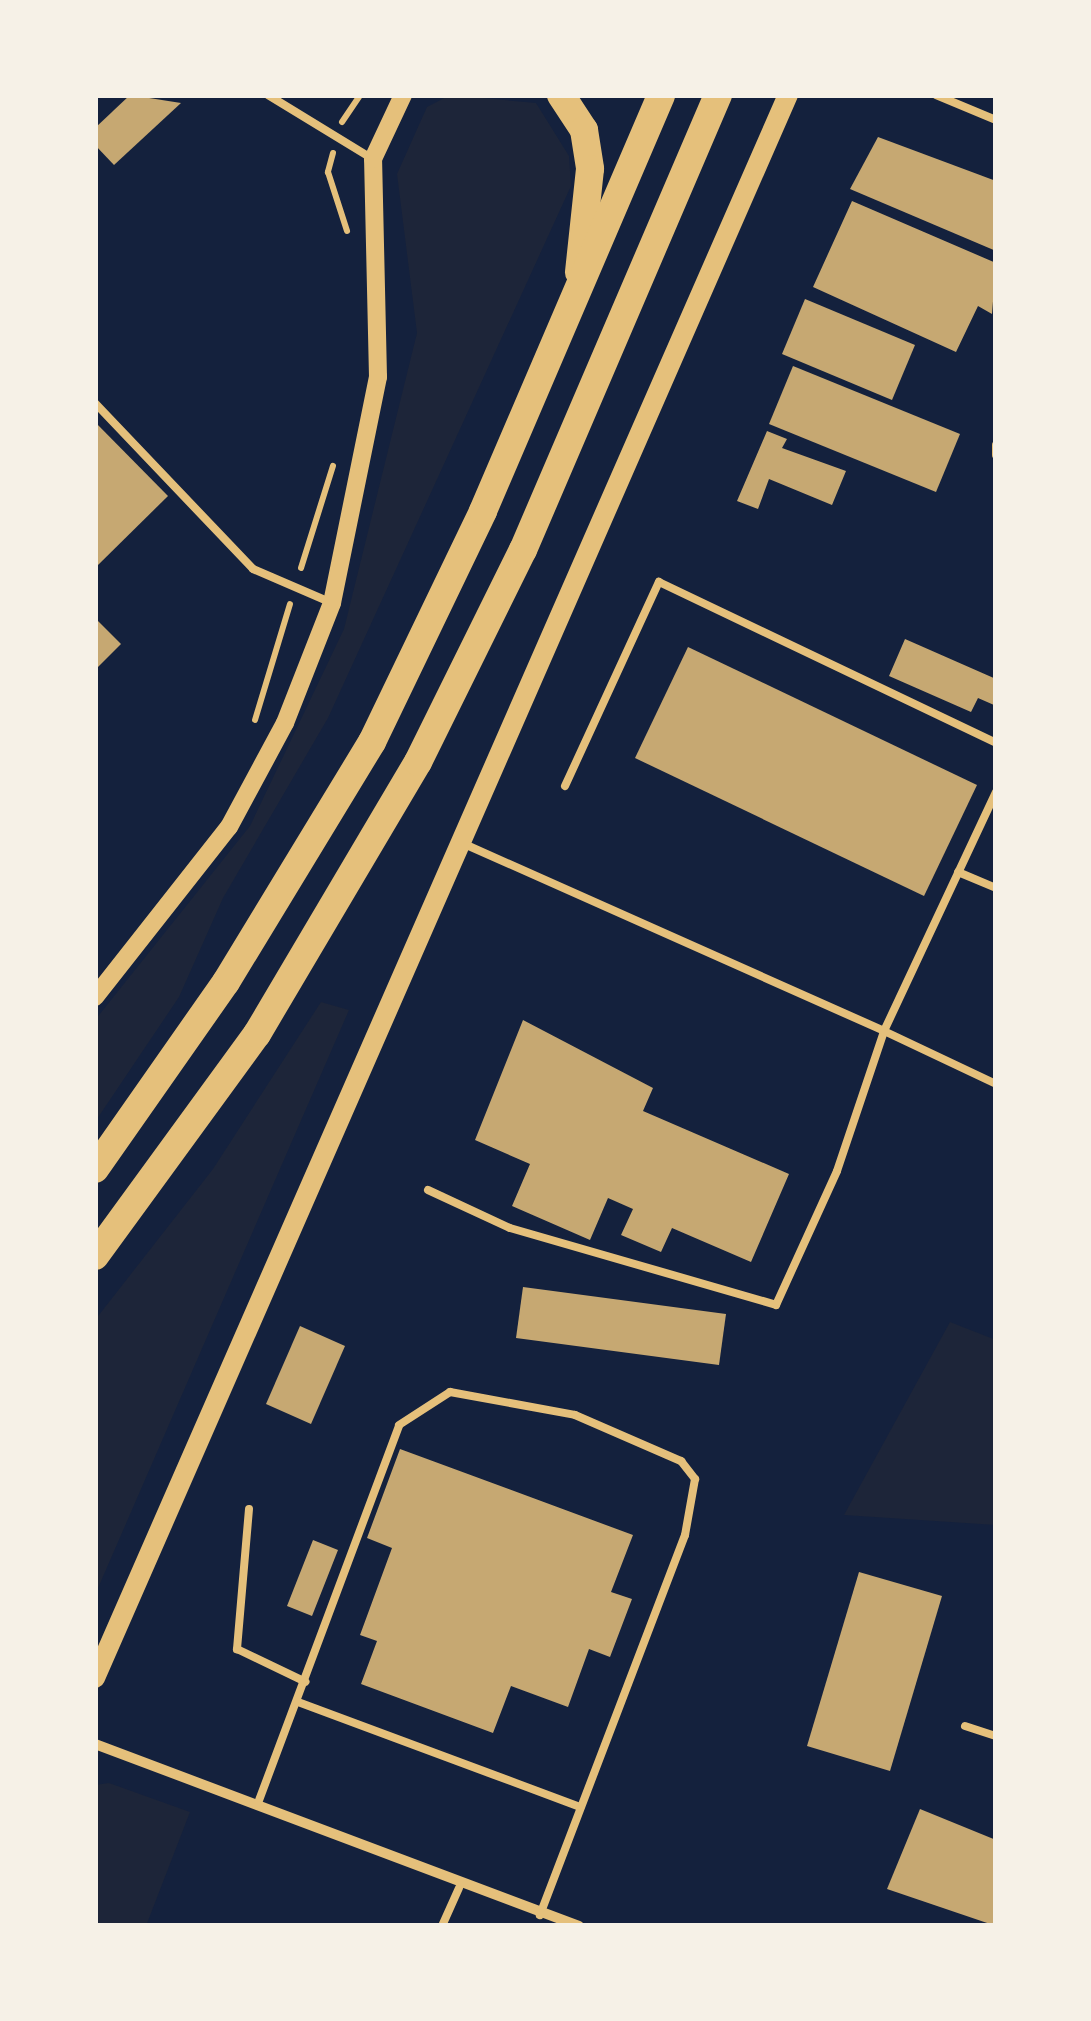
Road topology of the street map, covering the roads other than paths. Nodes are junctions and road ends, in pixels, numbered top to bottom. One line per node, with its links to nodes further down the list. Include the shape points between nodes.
1 (268, 95): 9 (lane)
2 (403, 95): 9 (street)
3 (561, 95): 10 (highway, via 589,158)
4 (661, 95): 10 (highway)
5 (718, 95): 26 (highway, via 523,550 418,762 257,1034)
6 (788, 95): 18 (main road)
7 (936, 95): 8 (lane)
8 (996, 120)
9 (373, 159): 14 (street, via 378,376)
10 (579, 288): 24 (highway, via 372,742 226,982)
11 (95, 404): 14 (lane, via 254,568)
12 (996, 445): 13 (lane)
13 (996, 455)
14 (332, 603): 21 (street, via 285,723 229,827)
15 (996, 743): 16 (lane, via 659,582)
16 (565, 786)
17 (996, 792): 19 (lane)
18 (461, 843): 22 (lane); 28 (main road)
19 (958, 872): 20 (lane); 22 (lane)
20 (996, 888)
21 (95, 996)
22 (884, 1031): 23 (lane); 25 (lane, via 837,1171 776,1305 510,1228)
23 (996, 1084)
24 (95, 1169)
25 (428, 1190)
26 (95, 1256)
27 (249, 1509): 29 (lane, via 237,1649)
28 (95, 1678)
29 (306, 1682): 30 (lane); 35 (lane, via 351,1572 381,1456 414,1409 450,1392 575,1415 680,1461 695,1479 685,1536)
30 (298, 1702): 34 (lane); 35 (lane)
31 (965, 1726): 32 (lane)
32 (996, 1736)
33 (95, 1744): 34 (street)
34 (258, 1803): 36 (street)
35 (580, 1807): 37 (lane)
36 (459, 1888): 37 (street); 38 (lane)
37 (540, 1914): 39 (street)
38 (442, 1926)
39 (579, 1926)

